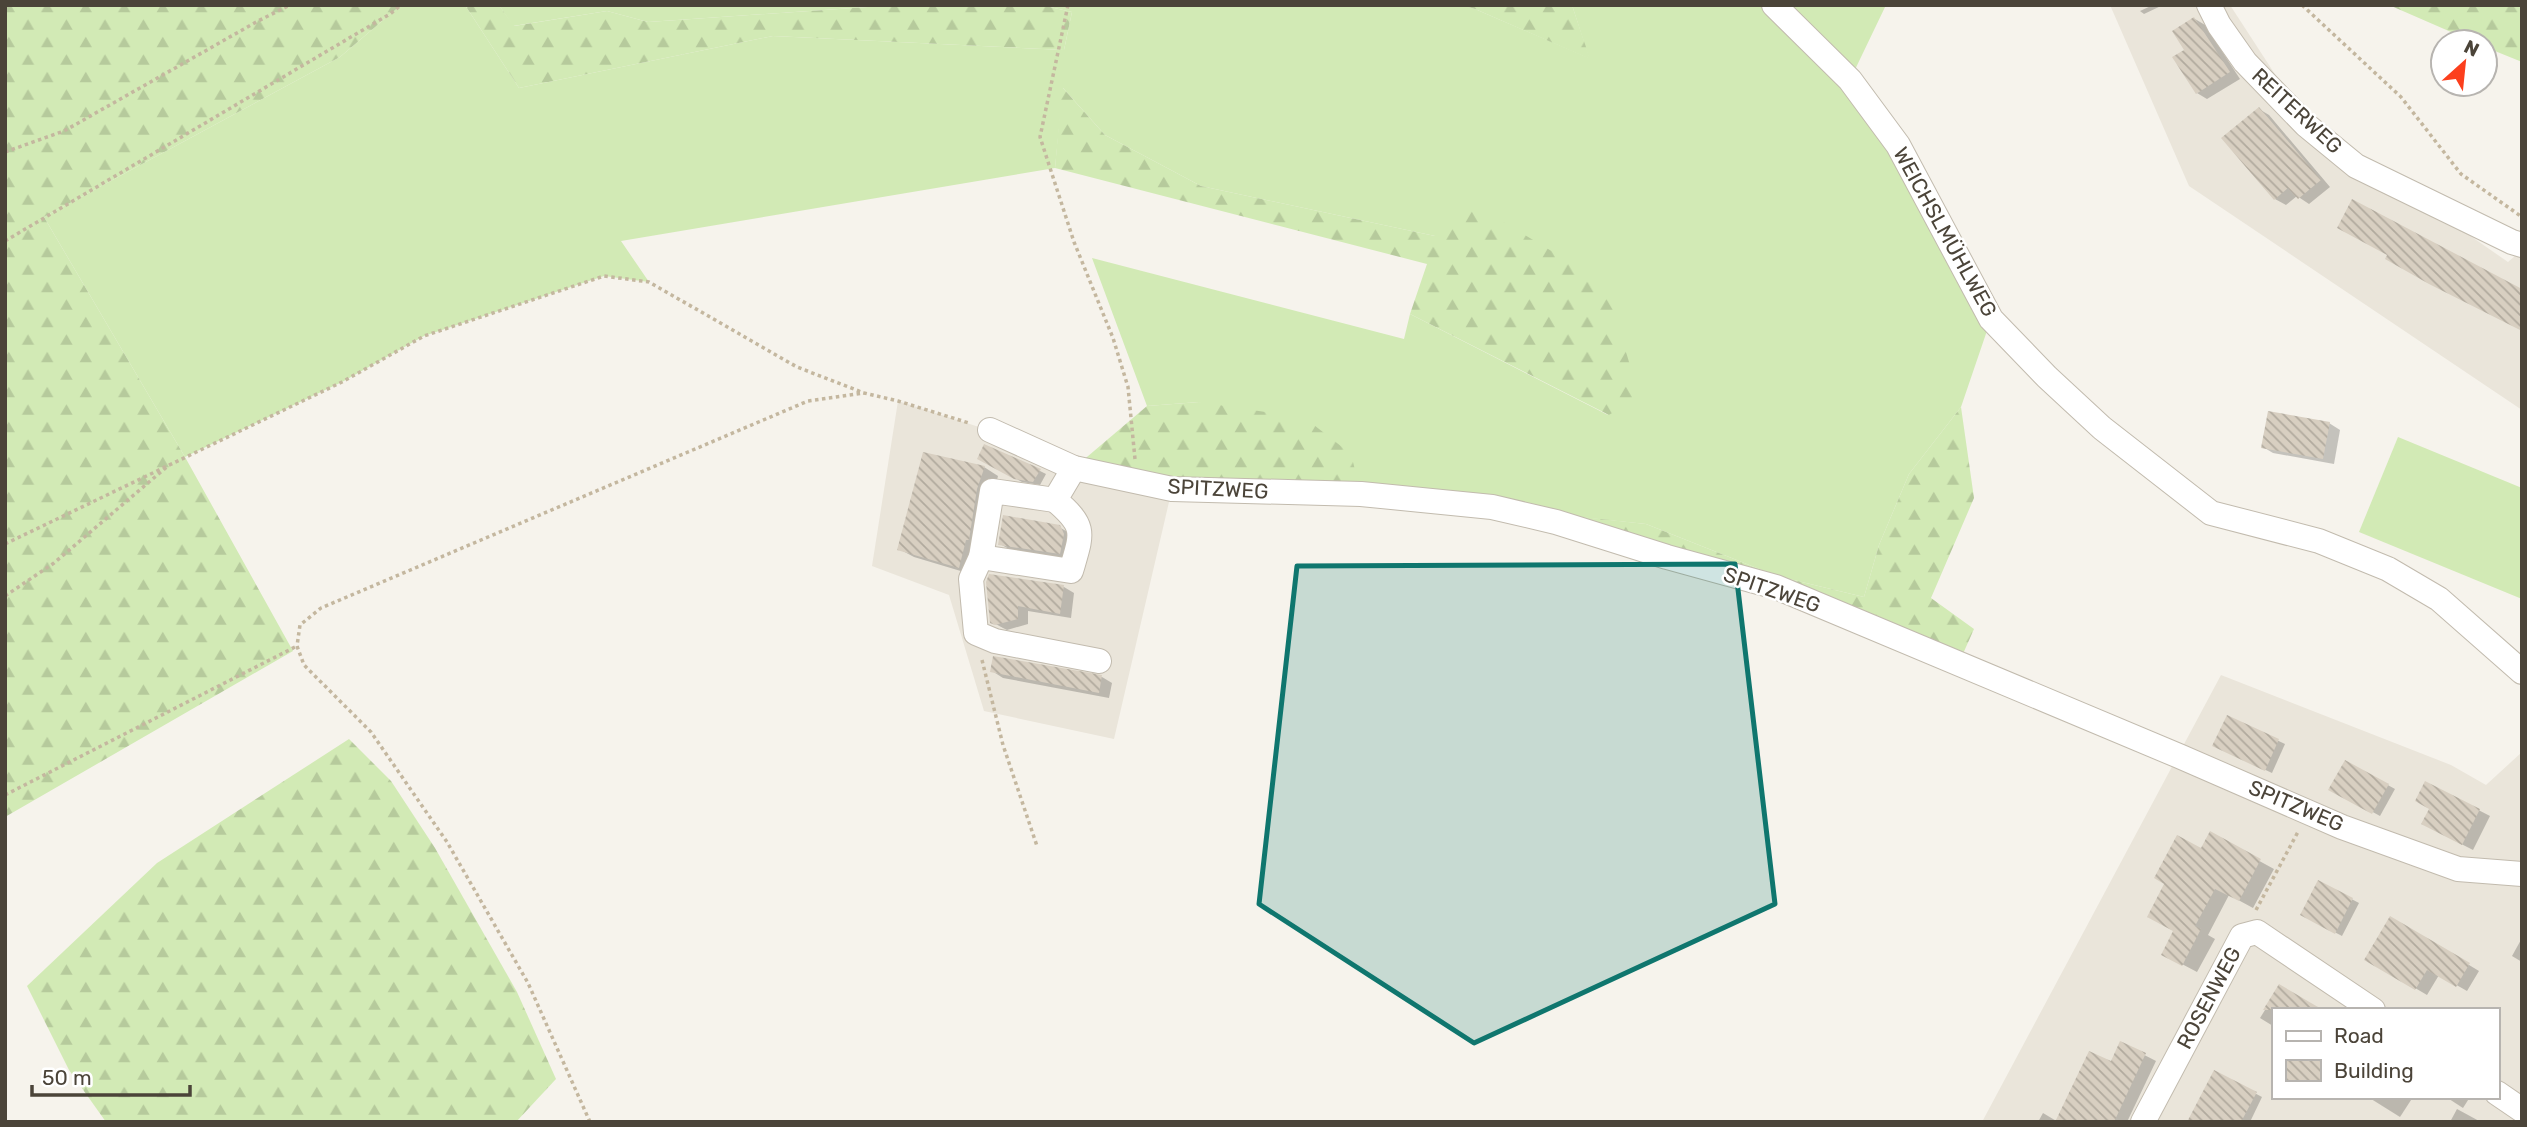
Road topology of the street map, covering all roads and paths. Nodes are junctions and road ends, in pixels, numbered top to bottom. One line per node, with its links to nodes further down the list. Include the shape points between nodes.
1 (290, 5): 7 (path, via 64,131)
2 (401, 5): 9 (path)
3 (1068, 5): 15 (path, via 1040,137 1128,387)
4 (1774, 5): 23 (street, WEICHSLMÜHLWEG, via 1850,80 1898,145 1991,319 2102,428 2211,513 2319,541 2388,569 2439,599)
5 (2209, 5): 10 (street, REITERWEG, via 2245,62 2306,125 2356,166)
6 (2302, 5): 8 (path, via 2401,97 2461,174)
7 (5, 152)
8 (2522, 217)
9 (5, 241)
10 (2522, 245)
11 (864, 393): 12 (path); 13 (path, via 797,367 649,282 604,276 424,336 342,382); 21 (path, via 808,401 321,608 300,625)
12 (990, 430): 14 (street, SPITZWEG)
13 (174, 462): 17 (path); 19 (path, via 54,564)
14 (1074, 468): 15 (street, SPITZWEG); 16 (street)
15 (1138, 482): 25 (street, SPITZWEG, via 1172,489 1361,494 1492,507 1556,522 1776,587)
16 (1055, 500): 18 (street, via 992,491); 18 (street, via 1074,516 1081,535 1071,571)
17 (5, 544)
18 (981, 557): 20 (street, via 971,579)
19 (5, 596)
20 (976, 633): 22 (street, via 995,641); 26 (path, via 1003,745)
21 (296, 646): 24 (path); 32 (path, via 303,665 371,732 447,842 528,983)
22 (1099, 661)
23 (2522, 672)
24 (5, 795)
25 (2309, 813): 27 (street, SPITZWEG, via 2458,869); 28 (path)
26 (1037, 846)
27 (2522, 874)
28 (2242, 936): 29 (street, ROSENWEG, via 2257,932); 33 (street, ROSENWEG)
29 (2370, 1008)
30 (2499, 1094): 31 (street)
31 (2522, 1110)
32 (590, 1122)
33 (2143, 1122)

